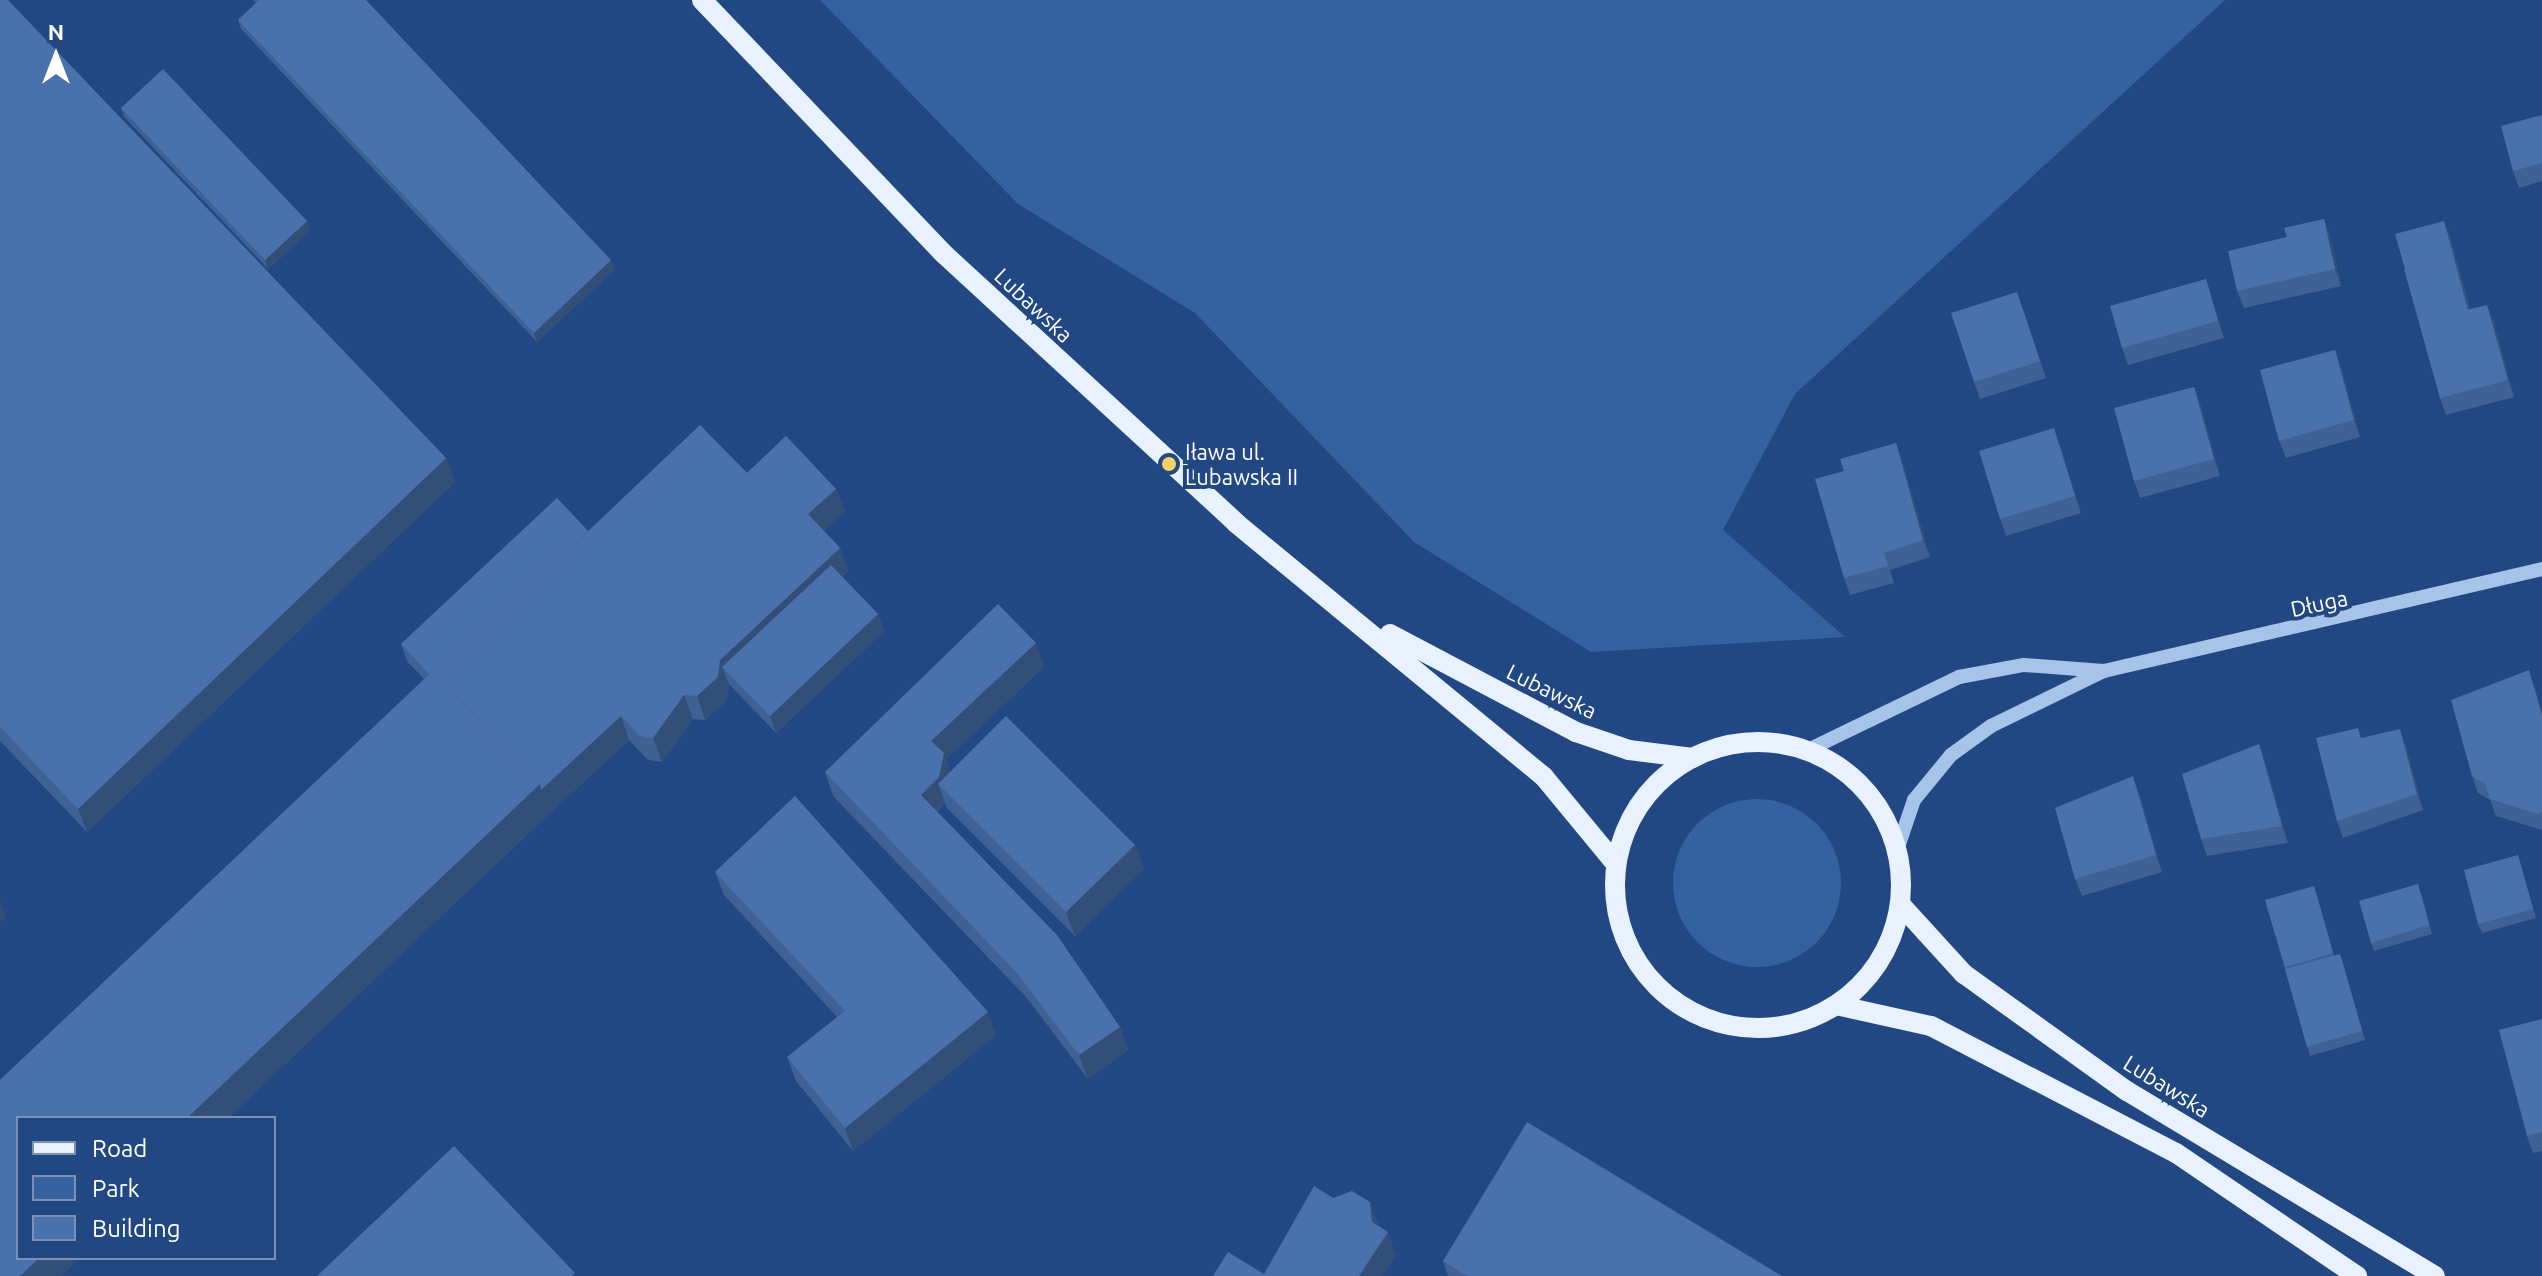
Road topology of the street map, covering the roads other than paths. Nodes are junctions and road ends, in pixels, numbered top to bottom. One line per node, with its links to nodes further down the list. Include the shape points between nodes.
1 (702, 0): 3 (main road, Lubawska, via 945,255 1236,523)
2 (2542, 569): 4 (street, Długa)
3 (1358, 617): 6 (main road, Lubawska, via 1576,732 1629,750); 8 (main road, Lubawska, via 1544,777)
4 (2104, 671): 5 (street, Długa, via 2024,665 1959,677); 7 (street, Długa, via 1991,726 1951,755 1914,800)
5 (1808, 750): 6 (main road, via 1770,742); 7 (main road, via 1865,790)
6 (1692, 758): 8 (main road, via 1641,802)
7 (1897, 850): 9 (main road)
8 (1616, 864): 10 (main road, via 1614,892 1629,948 1651,981 1682,1007 1719,1023 1760,1028 1799,1022)
9 (1900, 904): 10 (main road, via 1879,961); 12 (main road, Lubawska, via 1964,974 2127,1091)
10 (1836, 1005): 11 (main road, via 1945,1033 2176,1153)
11 (2357, 1276)
12 (2435, 1276)

